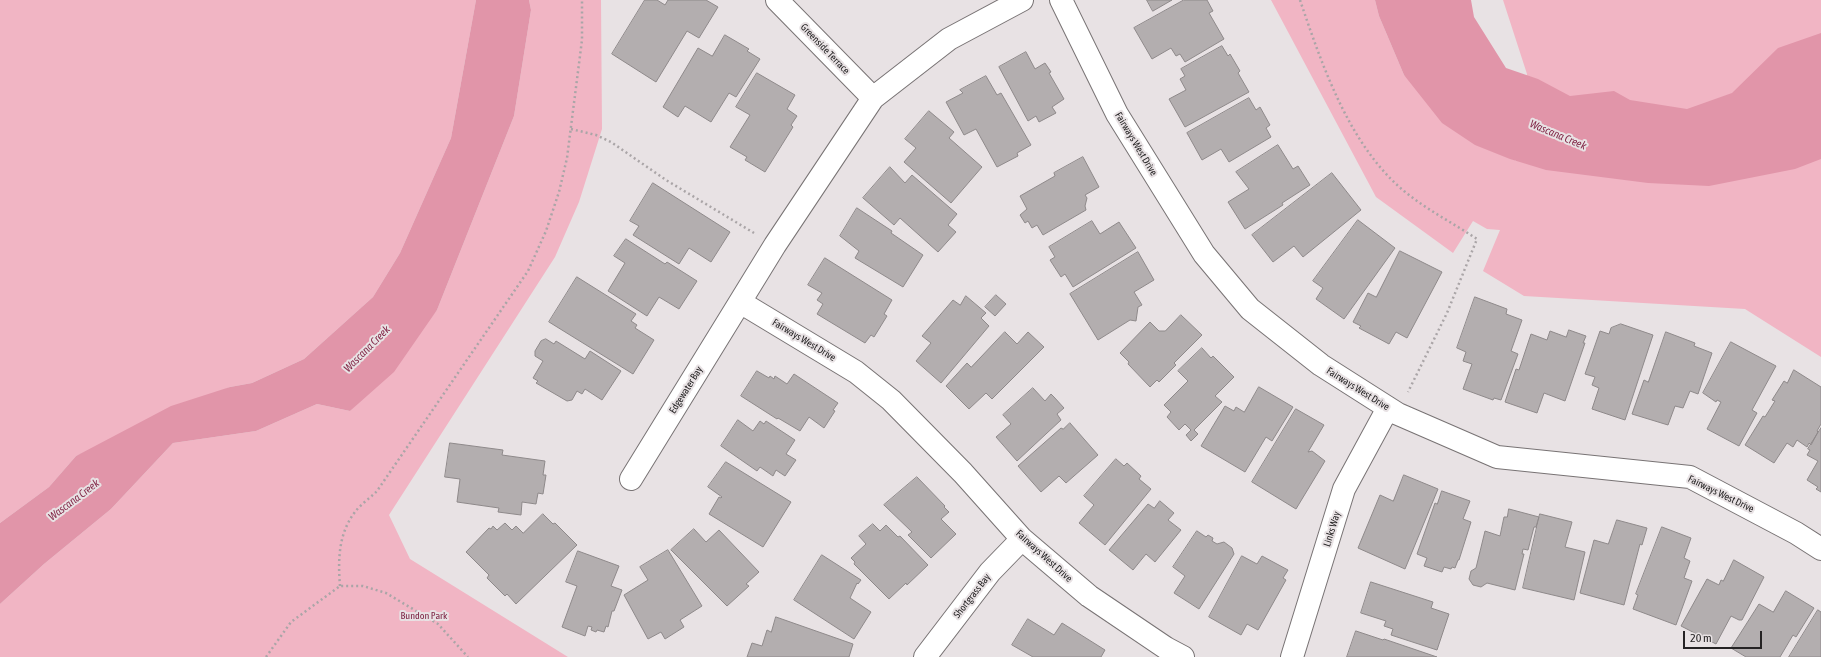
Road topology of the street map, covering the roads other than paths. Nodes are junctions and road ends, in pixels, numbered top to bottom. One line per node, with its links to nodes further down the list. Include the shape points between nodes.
1 (777, 0): 4 (street, Greenside Terrace)
2 (1022, 0): 4 (street, via 949,39)
3 (1061, 0): 6 (street, Fairways West Drive, via 1117,114 1204,254 1250,310 1321,365)
4 (873, 98): 5 (street)
5 (740, 302): 7 (street, Edgewater Bay); 8 (street, Fairways West Drive, via 856,372 891,400 963,473)
6 (1393, 411): 9 (street, Fairways West Drive, via 1497,457 1690,477); 12 (street, Links Way, via 1344,490)
7 (631, 479)
8 (1022, 539): 10 (street, Shortgrass Bay, via 990,572); 11 (street, Fairways West Drive, via 1089,596)
9 (1821, 549)
10 (925, 657)
11 (1183, 657)
12 (1292, 657)

